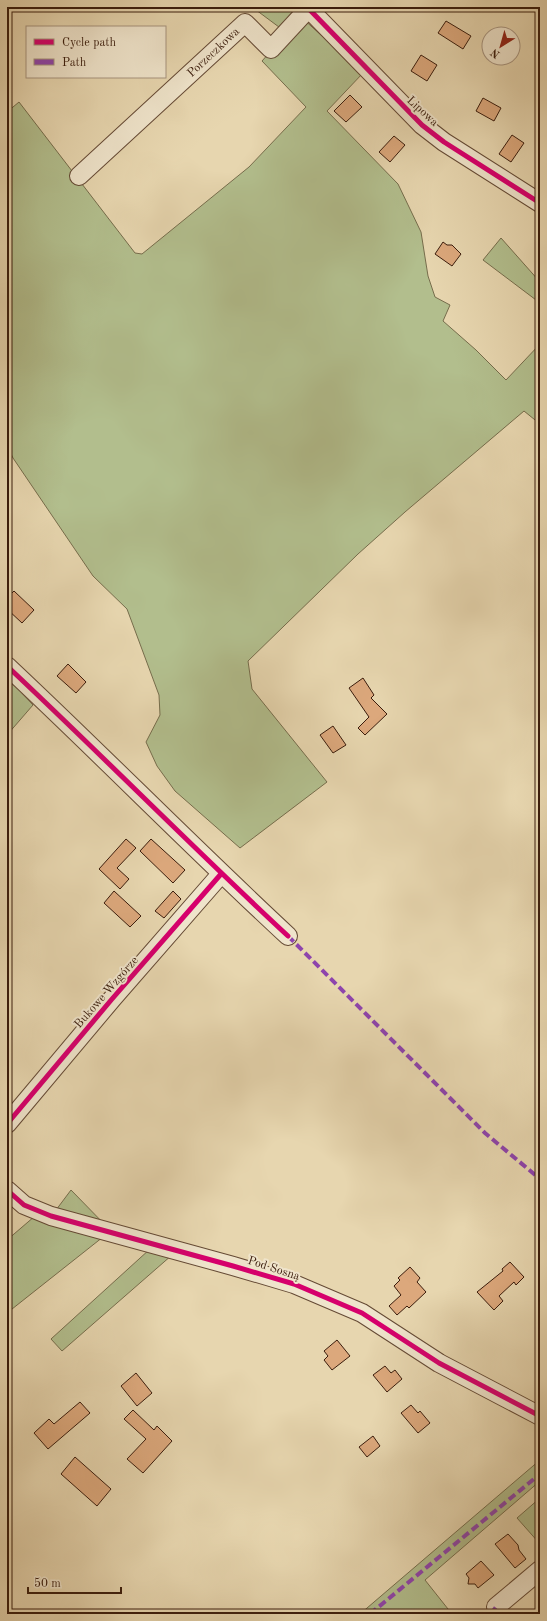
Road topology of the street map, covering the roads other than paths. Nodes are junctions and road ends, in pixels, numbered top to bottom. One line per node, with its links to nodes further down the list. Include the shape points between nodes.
1 (309, 9): 2 (street, Porzeczkowa, via 271,49 245,23); 3 (street, Lipowa, via 422,125 444,142)
2 (79, 176)
3 (540, 203)
4 (7, 666): 5 (street)
5 (221, 874): 6 (street); 7 (street, Bukowe Wzgórze)
6 (288, 936)
7 (7, 1124)
8 (7, 1190): 9 (street, Pod Sosną, via 24,1205 51,1216 294,1284 362,1313 439,1363)
9 (540, 1416)
10 (540, 1570): 11 (street)
11 (496, 1607)

